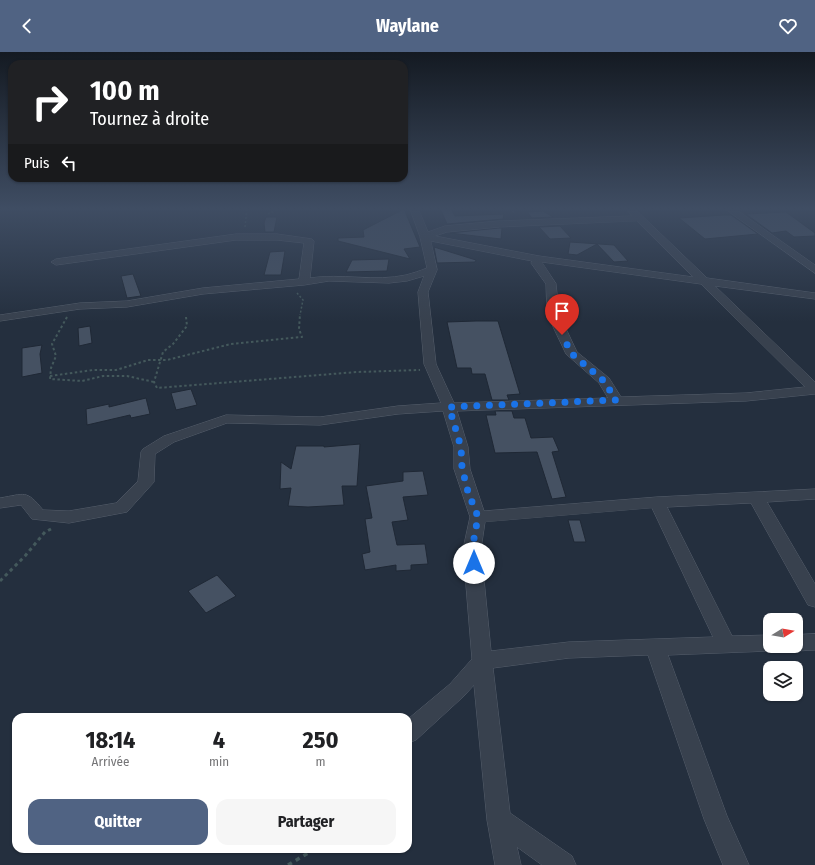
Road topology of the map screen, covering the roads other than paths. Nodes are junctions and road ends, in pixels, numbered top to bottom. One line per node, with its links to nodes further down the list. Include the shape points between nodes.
1 (177, 246): 8 (street)
2 (308, 246): 12 (street)
3 (427, 246): 9 (street)
4 (471, 246): 7 (street)
5 (668, 246): 11 (street)
6 (781, 246): 10 (street)
7 (539, 259): 11 (street); 16 (street, via 536,263 551,284 553,314 572,354 604,381)
8 (56, 262)
9 (432, 270): 12 (street, via 407,278 389,280 329,278); 17 (street, via 423,292 430,364)
10 (815, 270)
11 (704, 280): 13 (street, via 744,288); 15 (street)
12 (304, 282): 14 (street, via 203,291 127,304 80,306)
13 (815, 296)
14 (0, 318)
15 (815, 389): 16 (street, via 746,397)
16 (616, 400): 17 (street)
17 (449, 407): 21 (street, via 398,410 320,421 226,419 173,438 148,452 146,482 121,508 69,517 38,515 24,499); 22 (street, via 461,447 462,468)
18 (815, 494): 19 (street)
19 (756, 497): 20 (street); 23 (street)
20 (657, 502): 22 (street); 27 (street)
21 (0, 504)
22 (478, 517): 29 (street, via 472,549)
23 (815, 600)
24 (815, 642): 26 (street)
25 (763, 643): 27 (street)
26 (803, 643)
27 (726, 644): 28 (street)
28 (655, 647): 29 (street, via 569,650); 34 (street, via 716,818)
29 (482, 661): 30 (street, via 457,690); 31 (street)
30 (412, 729)
31 (499, 820): 32 (street); 33 (street)
32 (508, 865)
33 (563, 865)
34 (736, 865)

